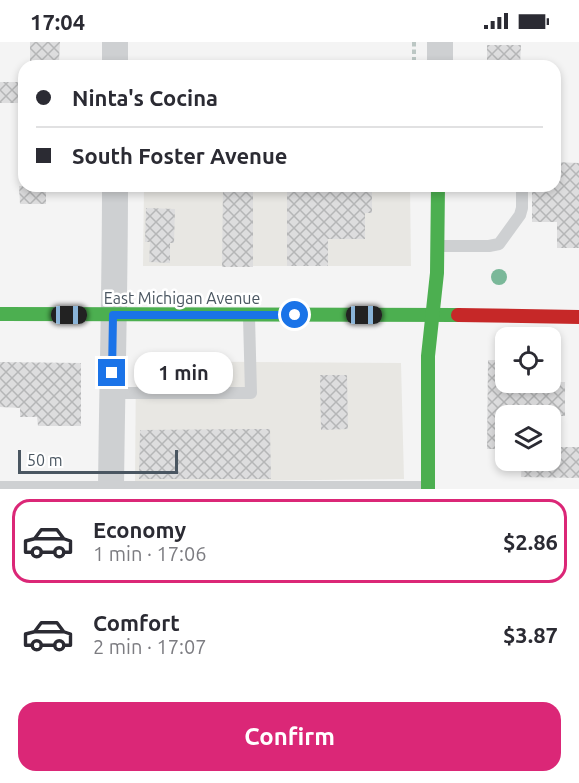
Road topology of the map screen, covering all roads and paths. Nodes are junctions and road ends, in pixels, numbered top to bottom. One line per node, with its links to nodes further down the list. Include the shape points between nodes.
1 (115, 42): 4 (street)
2 (414, 42): 5 (path)
3 (440, 42): 6 (street)
4 (115, 60)
5 (414, 60)
6 (440, 60)
7 (115, 192): 12 (street)
8 (438, 192): 10 (main road)
9 (522, 192): 10 (lane, via 520,215 499,244)
10 (437, 246): 14 (main road)
11 (0, 314): 12 (main road, East Michigan Avenue)
12 (113, 315): 13 (main road, East Michigan Avenue); 16 (street)
13 (249, 315): 14 (main road, East Michigan Avenue); 16 (lane, via 251,393)
14 (432, 315): 15 (main road, East Michigan Avenue); 20 (main road, via 428,356)
15 (579, 317)
16 (112, 393): 18 (street)
17 (0, 487): 18 (lane)
18 (111, 487): 19 (lane)
19 (266, 488): 20 (lane)
20 (428, 488)

